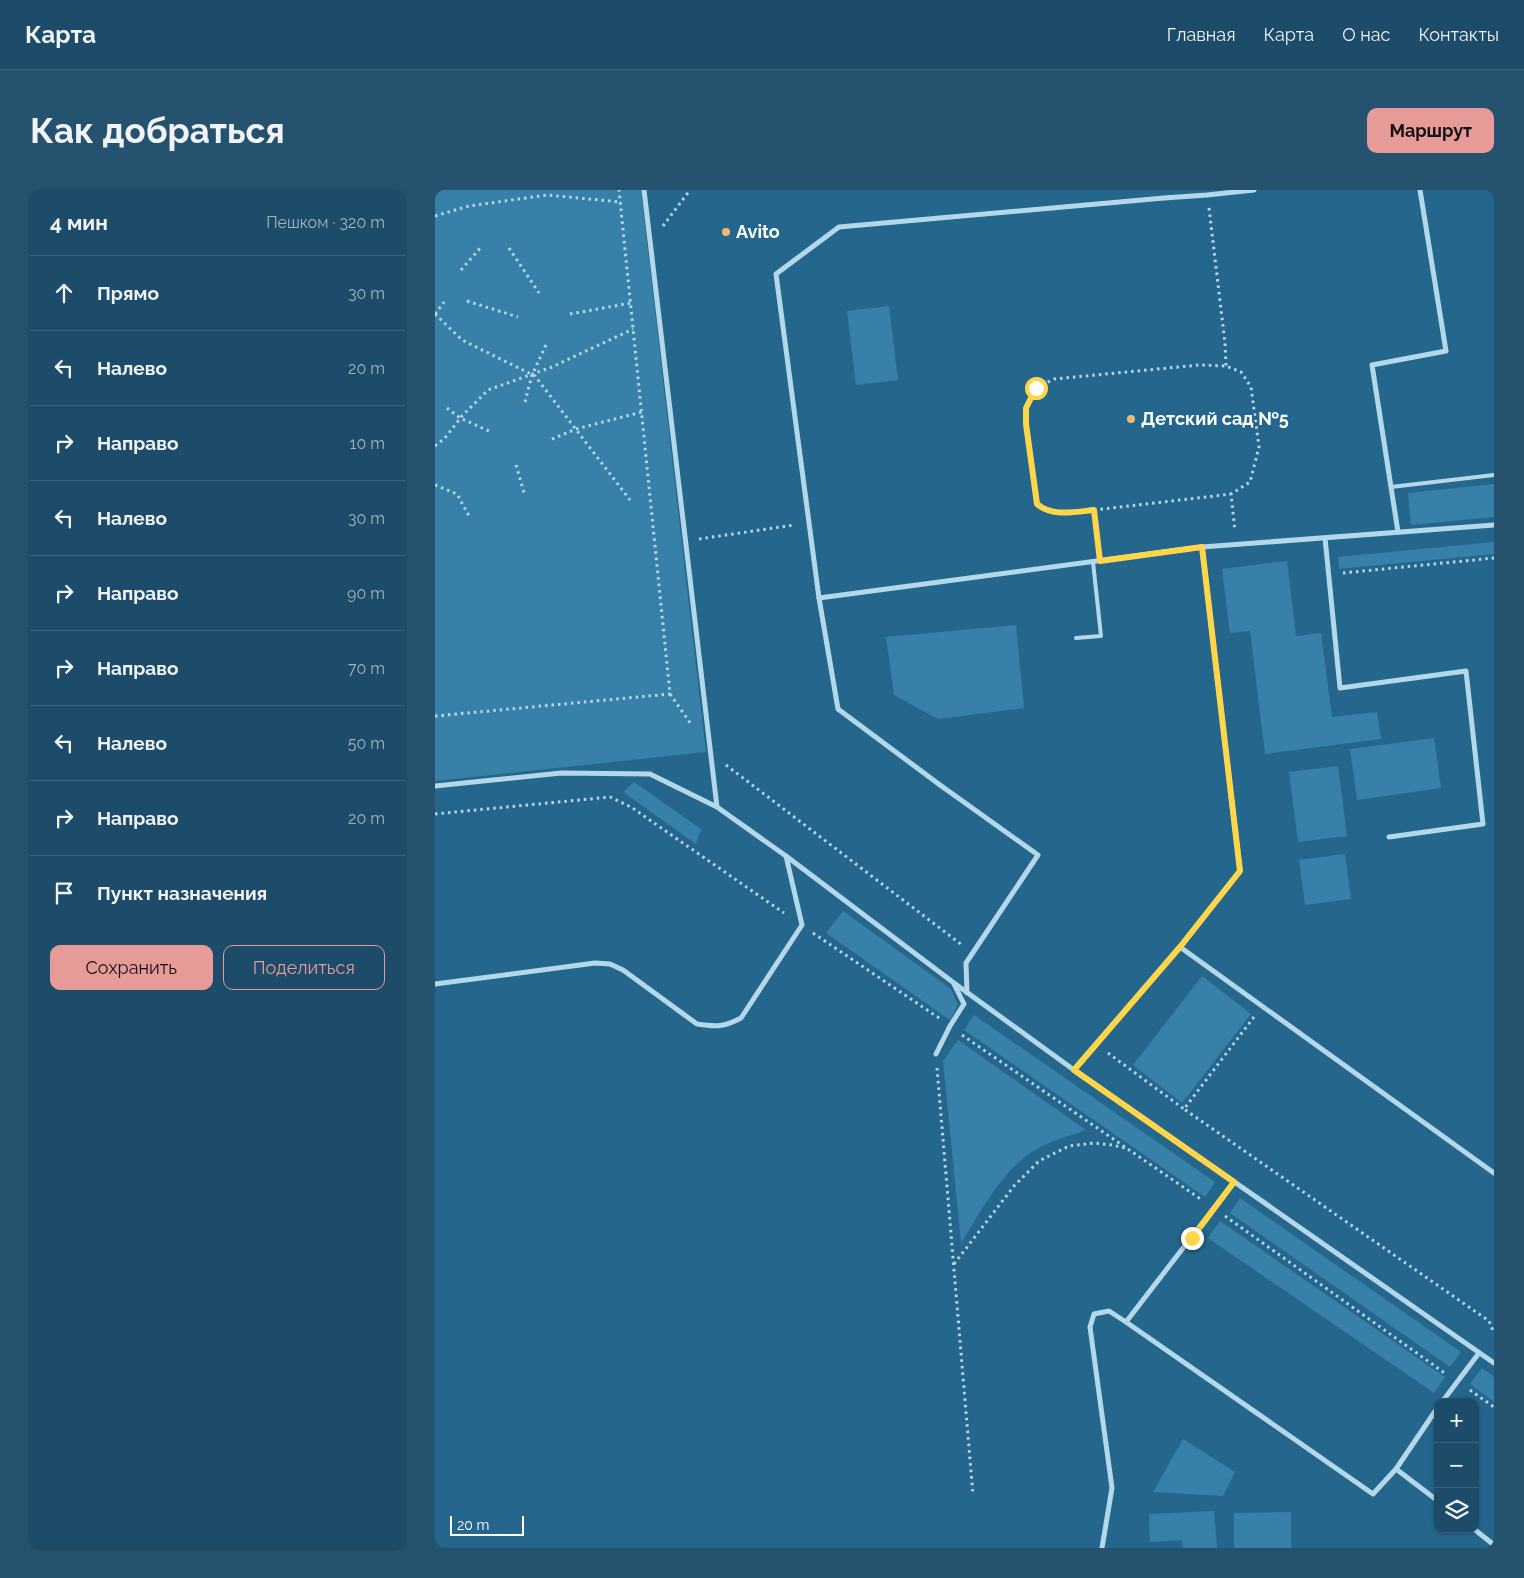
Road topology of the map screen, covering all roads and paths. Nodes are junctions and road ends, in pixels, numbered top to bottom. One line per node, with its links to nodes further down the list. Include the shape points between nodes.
1 (619, 190): 9 (path)
2 (644, 190): 11 (street)
3 (689, 190): 11 (path)
4 (1163, 190): 8 (street)
5 (1254, 190): 7 (street)
6 (1420, 190): 37 (street, via 1446,352 1372,365)
7 (1207, 196): 8 (street); 24 (path, via 1225,342)
8 (1164, 198): 43 (street, via 839,227 776,274)
9 (620, 202): 10 (path, via 547,195 469,206); 18 (path)
10 (435, 216)
11 (650, 244): 59 (street)
12 (482, 246): 14 (path)
13 (509, 248): 15 (path)
14 (461, 270)
15 (539, 293)
16 (467, 301): 21 (path)
17 (445, 302): 19 (path)
18 (631, 303): 20 (path); 22 (path)
19 (435, 314): 25 (path, via 462,340)
20 (570, 314)
21 (518, 317)
22 (633, 329): 25 (path); 28 (path)
23 (546, 345): 25 (path)
24 (1225, 366): 38 (path, via 1241,372 1251,387 1259,447 1250,482); 41 (path, via 1199,365 1054,380 1036,388 1026,408 1026,424 1037,504 1044,510 1059,513)
25 (532, 374): 26 (path); 29 (path, via 488,390); 30 (path)
26 (525, 402)
27 (447, 408): 29 (path)
28 (642, 412): 30 (path); 56 (path, via 670,694)
29 (460, 418): 31 (path); 33 (path)
30 (576, 429): 32 (path); 40 (path)
31 (489, 431)
32 (552, 439)
33 (435, 446)
34 (516, 465): 39 (path)
35 (1494, 475): 37 (lane)
36 (435, 485): 42 (path, via 457,494)
37 (1391, 487): 45 (street)
38 (1231, 494): 41 (path); 48 (path)
39 (525, 496)
40 (630, 500)
41 (1094, 510): 51 (path)
42 (469, 516)
43 (809, 523): 47 (path); 54 (street)
44 (1494, 525): 45 (street)
45 (1398, 532): 46 (street)
46 (1325, 538): 48 (street); 53 (street)
47 (692, 540)
48 (1237, 544): 49 (street)
49 (1202, 547): 51 (street); 65 (street, via 1240,871)
50 (1494, 558): 53 (path)
51 (1100, 561): 52 (street)
52 (1093, 562): 54 (street); 55 (lane, via 1101,636)
53 (1329, 574): 61 (street, via 1340,688 1465,672 1483,824)
54 (819, 598): 68 (street, via 839,709 1038,855 966,963)
55 (1076, 638)
56 (435, 716)
57 (719, 760): 64 (path)
58 (435, 786): 59 (street, via 561,773 650,774)
59 (717, 807): 62 (street)
60 (435, 814): 63 (path, via 610,797 631,807)
61 (1389, 837)
62 (786, 856): 63 (street); 66 (street)
63 (802, 925): 67 (street, via 741,1018 727,1025 697,1024 610,964 595,963); 70 (path)
64 (965, 947)
65 (1180, 947): 69 (street); 71 (street)
66 (953, 983): 68 (street); 70 (street, via 964,1004)
67 (435, 984)
68 (967, 993): 73 (street)
69 (1263, 1006): 74 (path); 76 (street)
70 (950, 1026): 72 (street); 75 (path)
71 (1096, 1045): 73 (street); 74 (path)
72 (936, 1054): 79 (path)
73 (1074, 1070): 77 (street)
74 (1184, 1109): 81 (path, via 1489,1321)
75 (1128, 1149): 78 (path); 79 (path, via 1095,1143 1069,1146 1039,1161 1014,1186)
76 (1494, 1173)
77 (1234, 1182): 78 (street); 82 (street)
78 (1215, 1209): 80 (street); 84 (path)
79 (954, 1265): 89 (path)
80 (1126, 1322): 88 (street, via 1373,1494); 93 (street, via 1109,1312 1094,1314 1090,1327 1112,1488)
81 (1494, 1333)
82 (1479, 1353): 83 (street); 84 (street)
83 (1494, 1363)
84 (1458, 1382): 85 (street); 86 (path)
85 (1445, 1398)
86 (1494, 1407)
87 (1434, 1413): 88 (street)
88 (1396, 1468): 90 (street)
89 (973, 1495)
90 (1434, 1498)
91 (1479, 1533): 92 (street)
92 (1494, 1545)
93 (1102, 1548)

